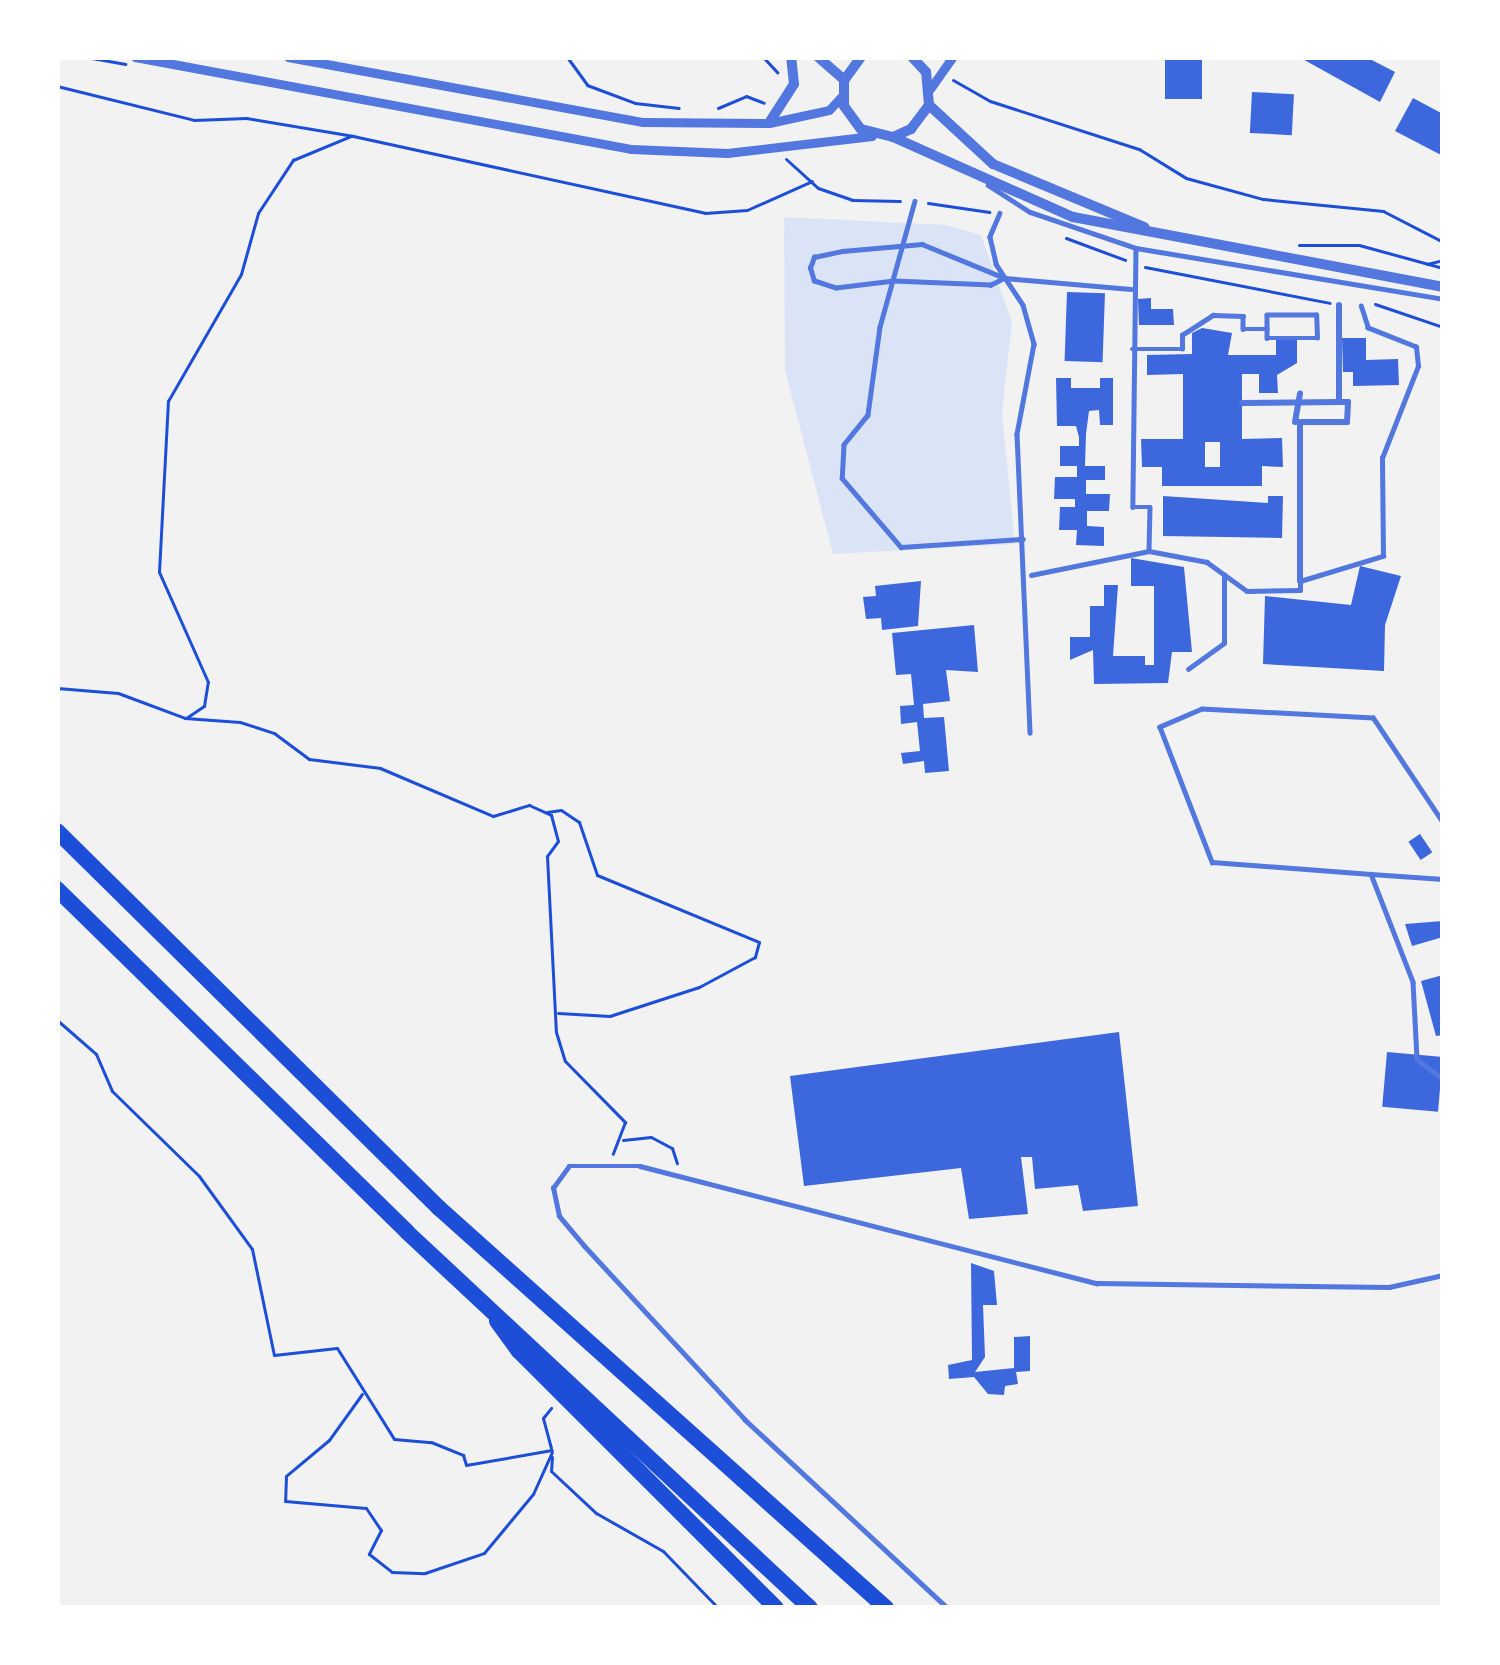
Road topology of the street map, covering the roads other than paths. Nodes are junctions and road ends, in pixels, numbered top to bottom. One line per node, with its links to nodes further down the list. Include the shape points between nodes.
1 (135, 57): 8 (street)
2 (288, 57): 13 (street, via 643,122)
3 (790, 57): 13 (street, via 794,84)
4 (818, 57): 9 (street)
5 (861, 57): 9 (street)
6 (912, 57): 10 (street)
7 (952, 57): 10 (street)
8 (181, 61): 14 (street, via 631,149 773,149)
9 (844, 80): 11 (street)
10 (930, 89): 12 (street)
11 (842, 97): 13 (street, via 829,110); 14 (street, via 848,115)
12 (929, 105): 15 (street, via 911,130); 19 (street, via 964,144 1017,178)
13 (769, 123)
14 (872, 136): 15 (street)
15 (892, 137): 16 (street)
16 (984, 181): 19 (street, via 1073,217); 21 (lane, via 1030,212)
17 (915, 201): 20 (lane)
18 (1000, 213): 22 (lane, via 990,237)
19 (1187, 240): 24 (street)
20 (905, 244): 22 (lane); 23 (lane); 23 (lane, via 814,257 810,268 822,286)
21 (1136, 248): 25 (lane); 26 (lane)
22 (1005, 278): 23 (lane, via 991,286); 25 (lane); 35 (lane, via 1034,344 1017,434)
23 (894, 280): 35 (lane, via 868,415 844,445 842,478 902,548)
24 (1443, 287)
25 (1132, 290): 30 (lane)
26 (1443, 299)
27 (1340, 305): 32 (street)
28 (1361, 306): 39 (lane, via 1368,328 1416,347 1418,366 1382,458 1383,556)
29 (1268, 329): 29 (lane, via 1267,338 1317,338 1316,315 1267,315); 30 (lane, via 1243,329 1243,316 1213,315 1182,335 1183,350)
30 (1132, 349): 36 (lane, via 1133,507 1150,507)
31 (1300, 398): 32 (street); 33 (street); 34 (street)
32 (1339, 402): 34 (street, via 1348,402 1348,422)
33 (1242, 403)
34 (1297, 422): 39 (street)
35 (1024, 539): 38 (lane)
36 (1149, 551): 37 (lane, via 1177,551 1177,562 1207,562); 38 (lane)
37 (1224, 574): 39 (lane, via 1246,591 1300,590); 40 (lane, via 1224,643)
38 (1028, 576): 41 (lane)
39 (1300, 581)
40 (1188, 669)
41 (1030, 734)
42 (1443, 824): 44 (lane, via 1373,718 1202,709 1160,727 1212,862)
43 (57, 831): 52 (highway, via 439,1208)
44 (1371, 874): 45 (lane); 47 (lane, via 1413,982 1417,1059)
45 (1443, 879)
46 (57, 889): 49 (highway)
47 (1443, 1079)
48 (1443, 1275): 53 (lane, via 1390,1287 1097,1283 682,1176 607,1162 569,1166 553,1188 559,1216 745,1420)
49 (487, 1305): 50 (highway, via 519,1351); 51 (highway)
50 (776, 1608)
51 (810, 1608)
52 (886, 1608)
53 (947, 1608)

